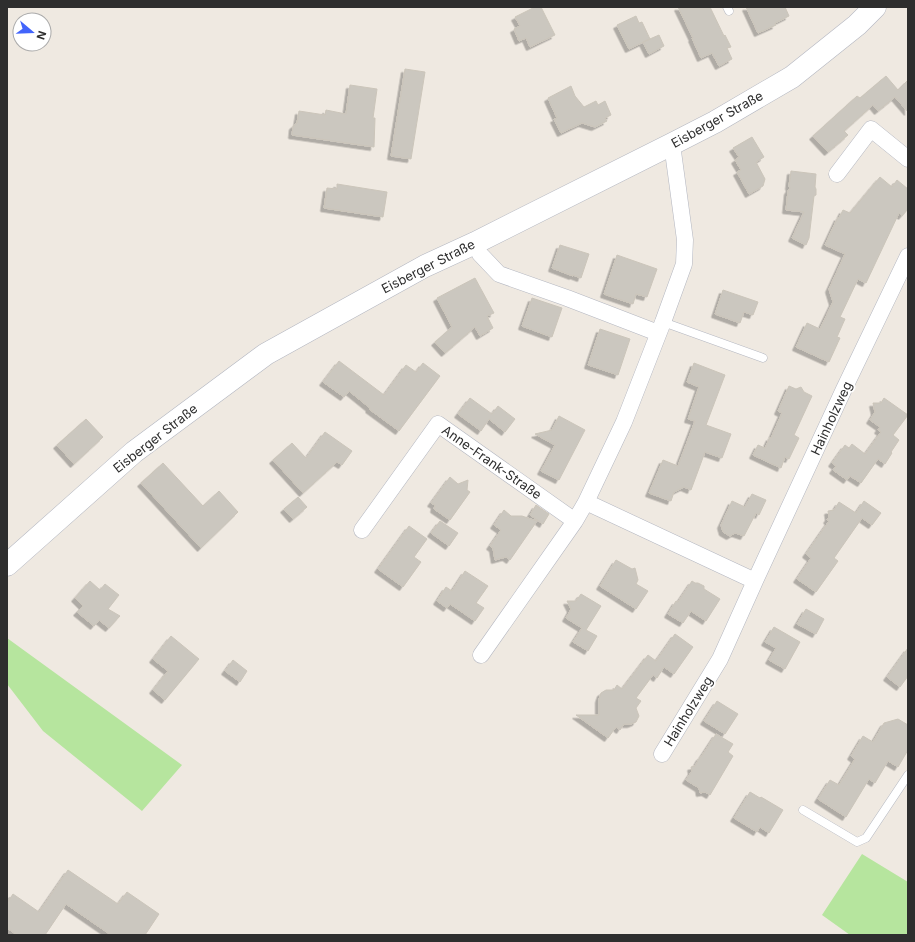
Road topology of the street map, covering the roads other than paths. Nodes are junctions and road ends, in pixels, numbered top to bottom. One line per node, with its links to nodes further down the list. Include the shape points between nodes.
1 (875, 7): 2 (main road, Eisberger Straße, via 857,25 792,77)
2 (672, 144): 5 (main road, Eisberger Straße); 7 (street, via 685,240 684,264)
3 (908, 159): 4 (street, via 871,129)
4 (837, 174)
5 (475, 242): 7 (street, via 480,254 499,274); 12 (main road, Eisberger Straße, via 425,266 266,354 134,452)
6 (908, 256): 13 (street, Hainholzweg)
7 (661, 328): 8 (lane); 9 (street, via 624,422)
8 (763, 358)
9 (586, 502): 10 (street); 13 (street)
10 (575, 520): 11 (street, Anne-Frank-Straße, via 438,424); 14 (street)
11 (362, 530)
12 (7, 565)
13 (755, 581): 15 (street, Hainholzweg, via 720,659)
14 (481, 655)
15 (662, 754)
16 (908, 775): 17 (lane, via 866,838 856,842)
17 (803, 810)

